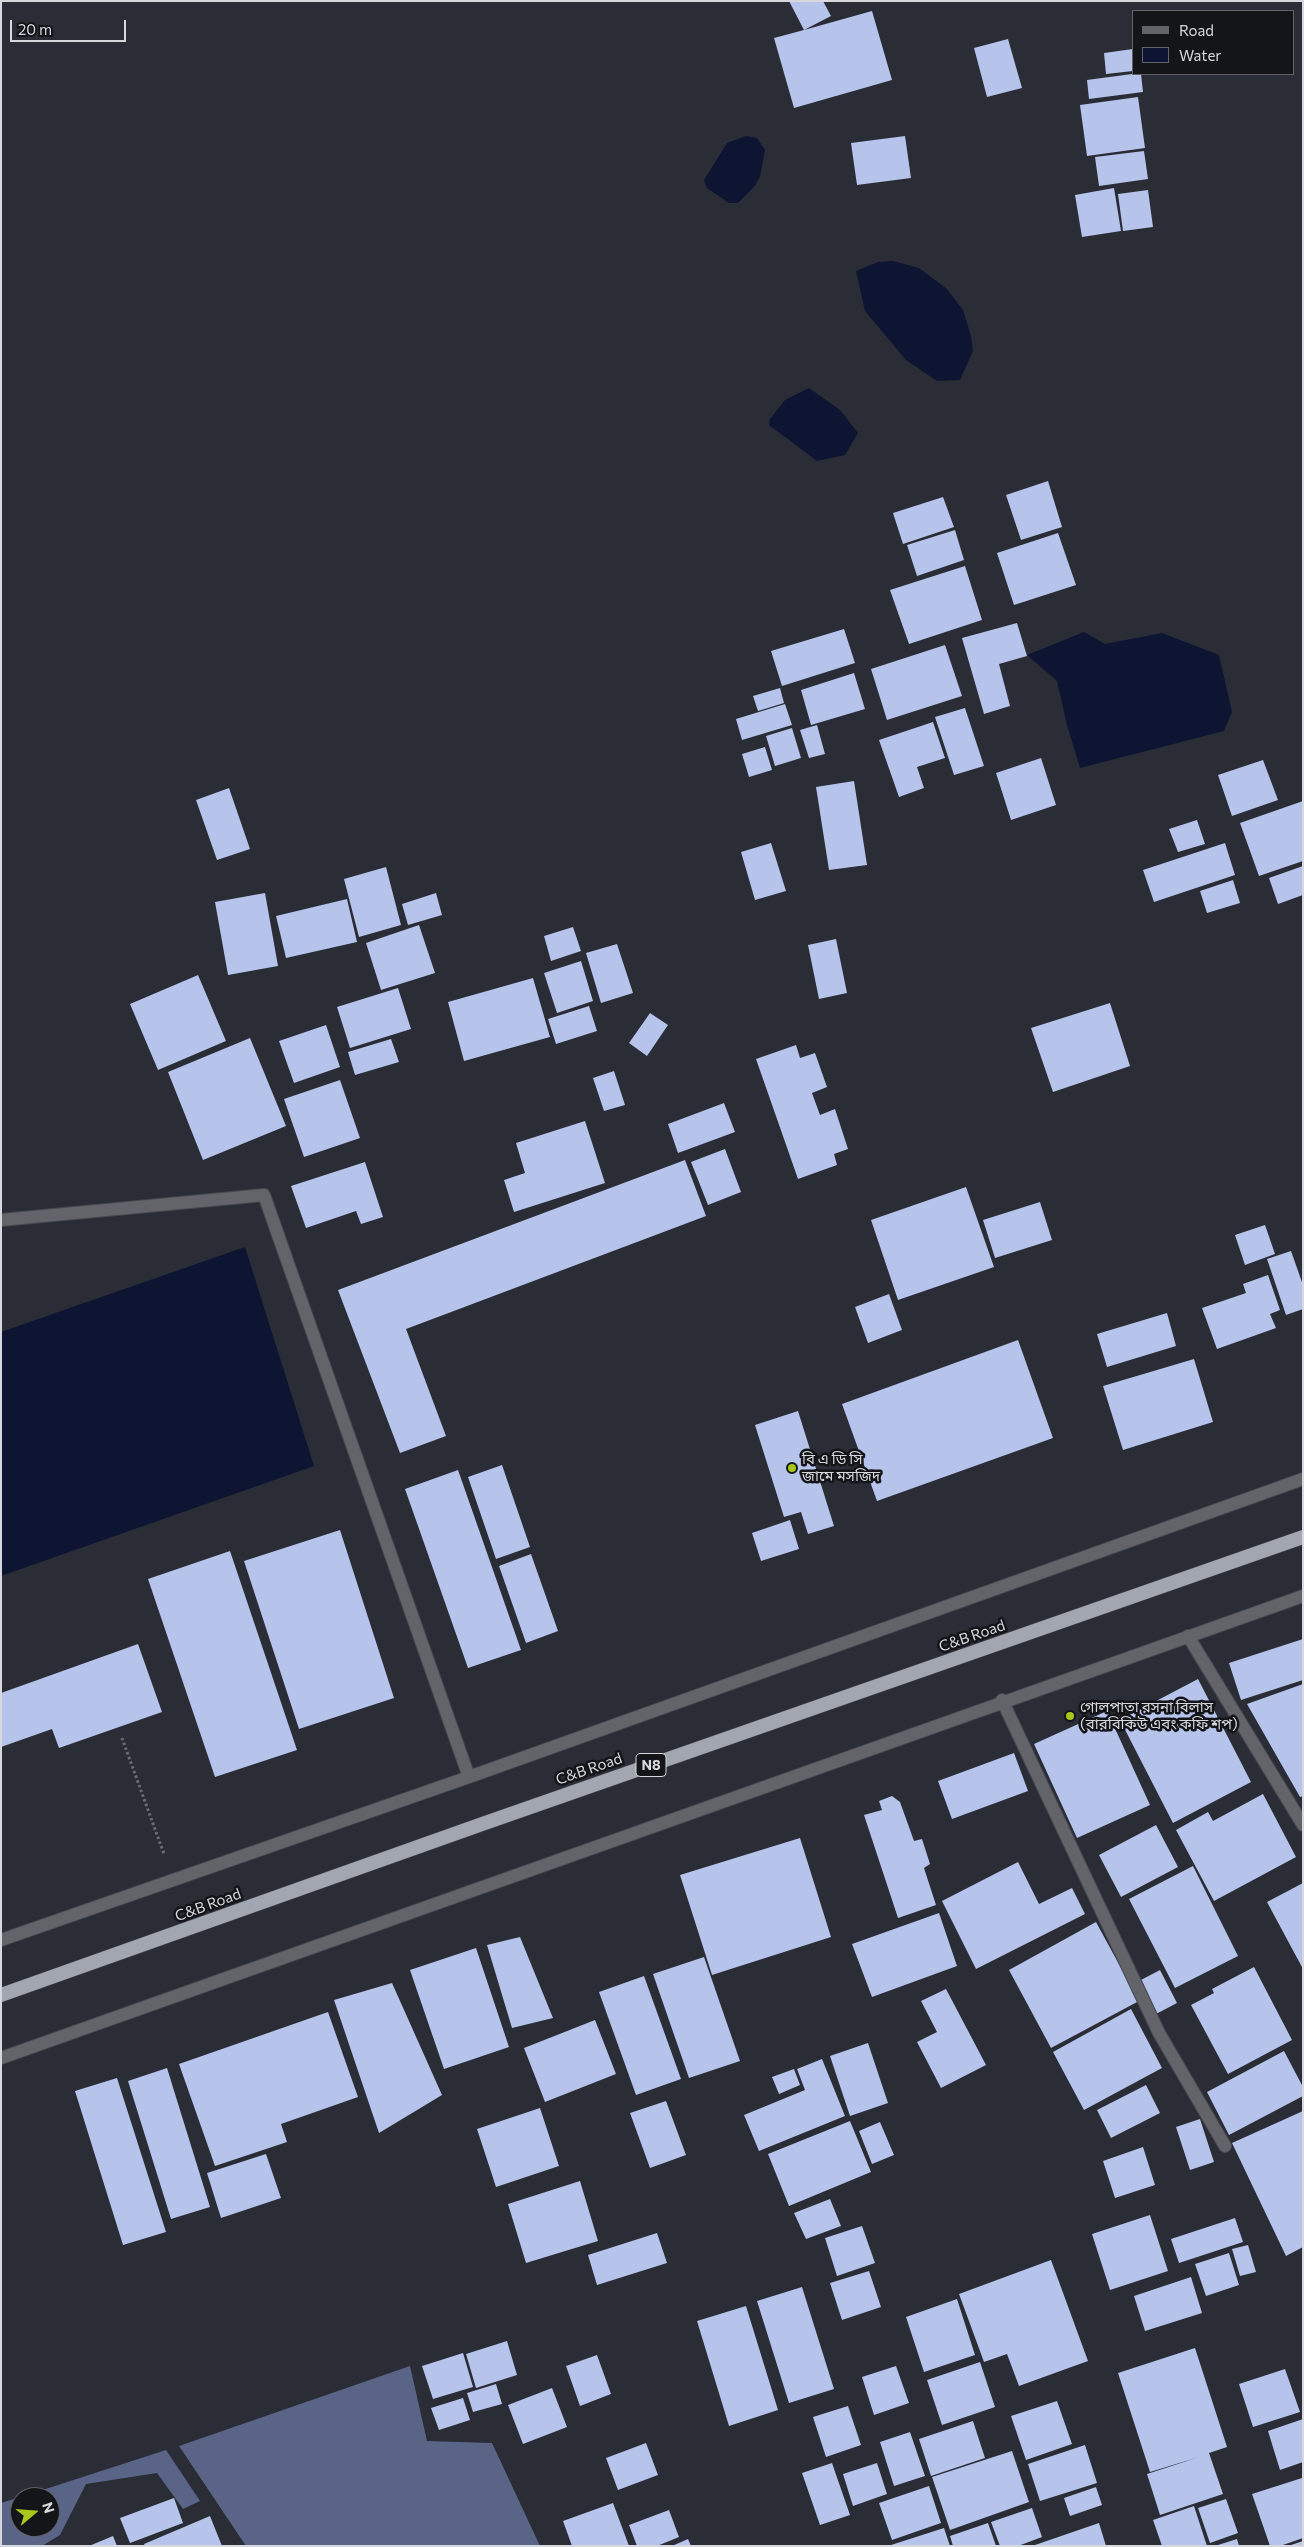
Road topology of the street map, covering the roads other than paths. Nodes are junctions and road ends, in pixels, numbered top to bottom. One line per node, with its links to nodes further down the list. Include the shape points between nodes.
1 (1, 1220): 7 (street, via 264,1194)
2 (1303, 1479): 7 (street)
3 (1303, 1537): 10 (highway, C&B Road / N8)
4 (1303, 1596): 5 (street)
5 (1188, 1636): 6 (street); 8 (street)
6 (1002, 1700): 11 (street, via 505,1881); 12 (street, via 1160,2033)
7 (469, 1777): 9 (street)
8 (1303, 1825)
9 (1, 1940)
10 (1, 1995)
11 (1, 2058)
12 (1225, 2146)

